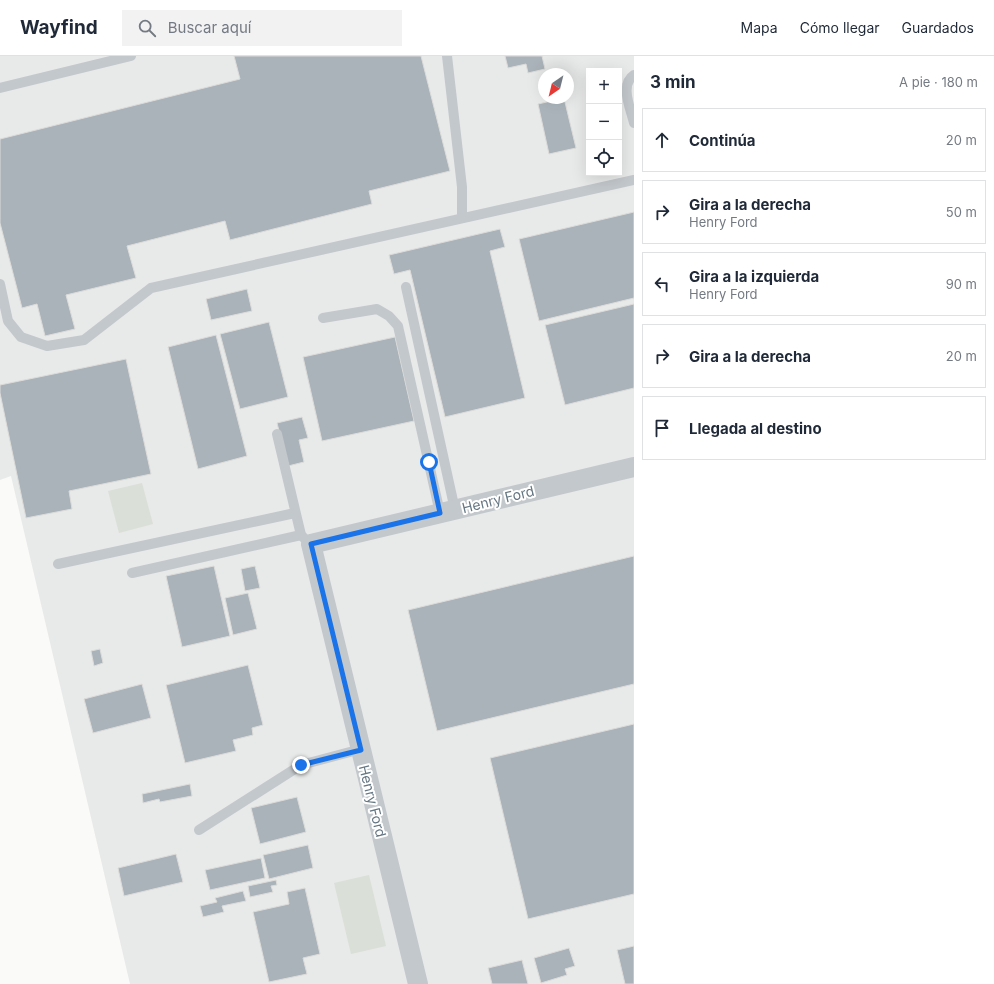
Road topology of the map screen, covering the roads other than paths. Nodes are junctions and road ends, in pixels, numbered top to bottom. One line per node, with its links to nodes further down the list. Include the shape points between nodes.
1 (131, 56): 4 (lane)
2 (447, 56): 7 (lane, via 462,187)
3 (634, 74): 5 (lane, via 628,79 626,88)
4 (0, 88)
5 (634, 123)
6 (634, 180): 7 (lane)
7 (462, 218): 8 (lane, via 151,288 84,340 47,346 21,337 8,321)
8 (0, 284)
9 (406, 287): 13 (lane)
10 (323, 318): 13 (lane, via 377,309 389,316 398,326)
11 (277, 434): 14 (lane)
12 (634, 467): 13 (street, Henry Ford)
13 (448, 512): 15 (street, Henry Ford)
14 (295, 513): 15 (lane); 16 (lane)
15 (306, 540): 17 (lane); 18 (street, Henry Ford)
16 (58, 564)
17 (132, 573)
18 (361, 750): 19 (lane, via 301,765); 20 (street, Henry Ford)
19 (199, 830)
20 (418, 984)

